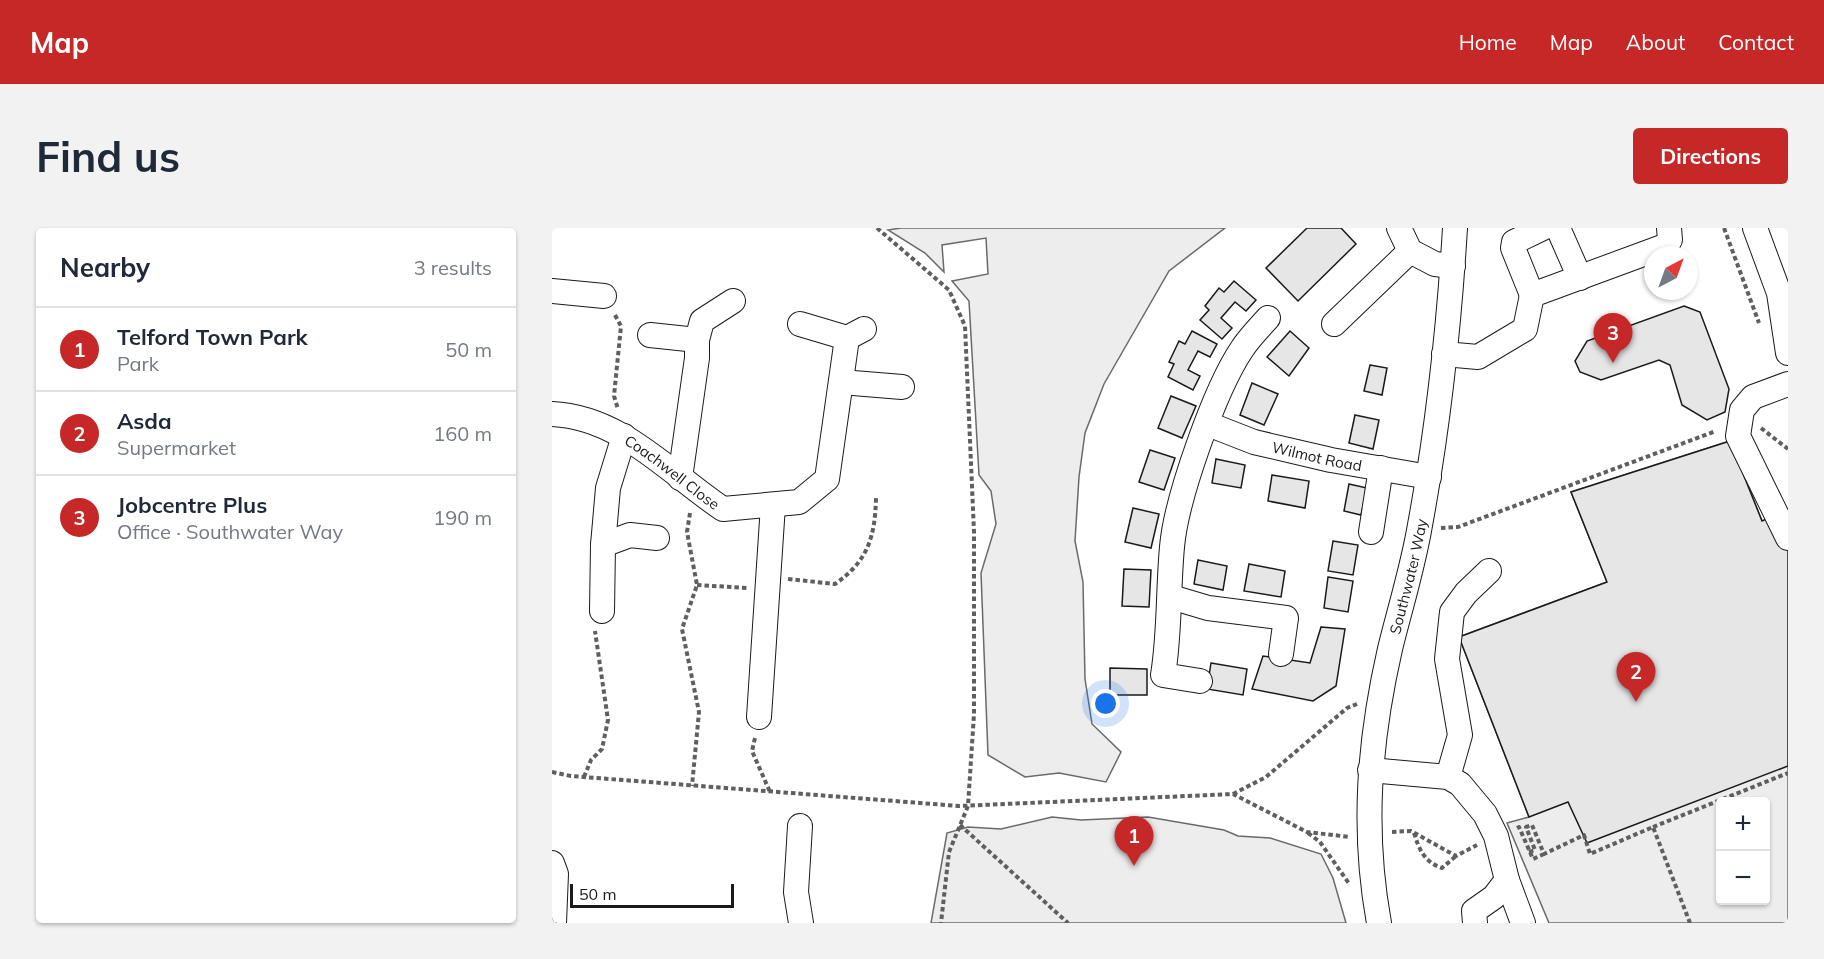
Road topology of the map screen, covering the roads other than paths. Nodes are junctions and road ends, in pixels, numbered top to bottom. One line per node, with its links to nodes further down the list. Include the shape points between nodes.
1 (1399, 228): 7 (street)
2 (1455, 228): 8 (street, Southwater Way)
3 (1543, 228): 11 (street, via 1514,242 1513,248)
4 (1558, 228): 9 (street)
5 (1669, 228): 9 (street, via 1670,240 1665,246)
6 (1755, 228): 13 (street)
7 (1410, 251): 8 (street, via 1435,264); 17 (street)
8 (1453, 266): 21 (street, Southwater Way)
9 (1580, 278): 11 (street)
10 (552, 291): 12 (street)
11 (1532, 295): 21 (street, via 1525,330 1509,341 1478,357)
12 (604, 296)
13 (1783, 300): 20 (street)
14 (733, 301): 19 (street, via 702,321)
15 (1268, 318): 26 (street, via 1242,350 1222,386)
16 (800, 324): 22 (street, Coachwell Close, via 856,333)
17 (1334, 324)
18 (650, 335): 19 (street)
19 (697, 340): 30 (street)
20 (1788, 353)
21 (1444, 354): 29 (street, Southwater Way)
22 (841, 382): 24 (street); 31 (street, Coachwell Close, via 827,479 799,502)
23 (1788, 384): 34 (street, via 1753,397 1743,410 1738,436)
24 (902, 387)
25 (552, 414): 27 (street, Coachwell Close)
26 (1208, 424): 28 (street, Wilmot Road, via 1254,442); 37 (street, via 1184,490 1172,546)
27 (618, 433): 30 (street, Coachwell Close); 35 (street)
28 (1381, 468): 29 (street, Wilmot Road); 32 (street)
29 (1429, 477): 42 (street, Southwater Way, via 1380,696)
30 (687, 484): 31 (street, Coachwell Close, via 723,508)
31 (773, 505): 41 (street, via 773,584)
32 (1371, 532)
33 (657, 538): 35 (street, via 630,536)
34 (1788, 538)
35 (603, 546): 38 (street)
36 (1489, 571): 43 (street, via 1452,612 1447,659 1460,735)
37 (1171, 597): 39 (street, via 1208,608 1286,618); 40 (street, via 1163,675)
38 (602, 608)
39 (1281, 654)
40 (1200, 681)
41 (759, 717)
42 (1370, 770): 43 (street); 49 (street, Southwater Way, via 1368,837)
43 (1448, 777): 46 (street, via 1460,784 1485,814 1496,836)
44 (800, 826): 48 (street, via 796,892)
45 (552, 863): 47 (street, via 556,874)
46 (1507, 880): 50 (street, via 1494,897 1474,911); 51 (street)
47 (554, 923)
48 (801, 923)
49 (1379, 923)
50 (1475, 923)
51 (1523, 923)

